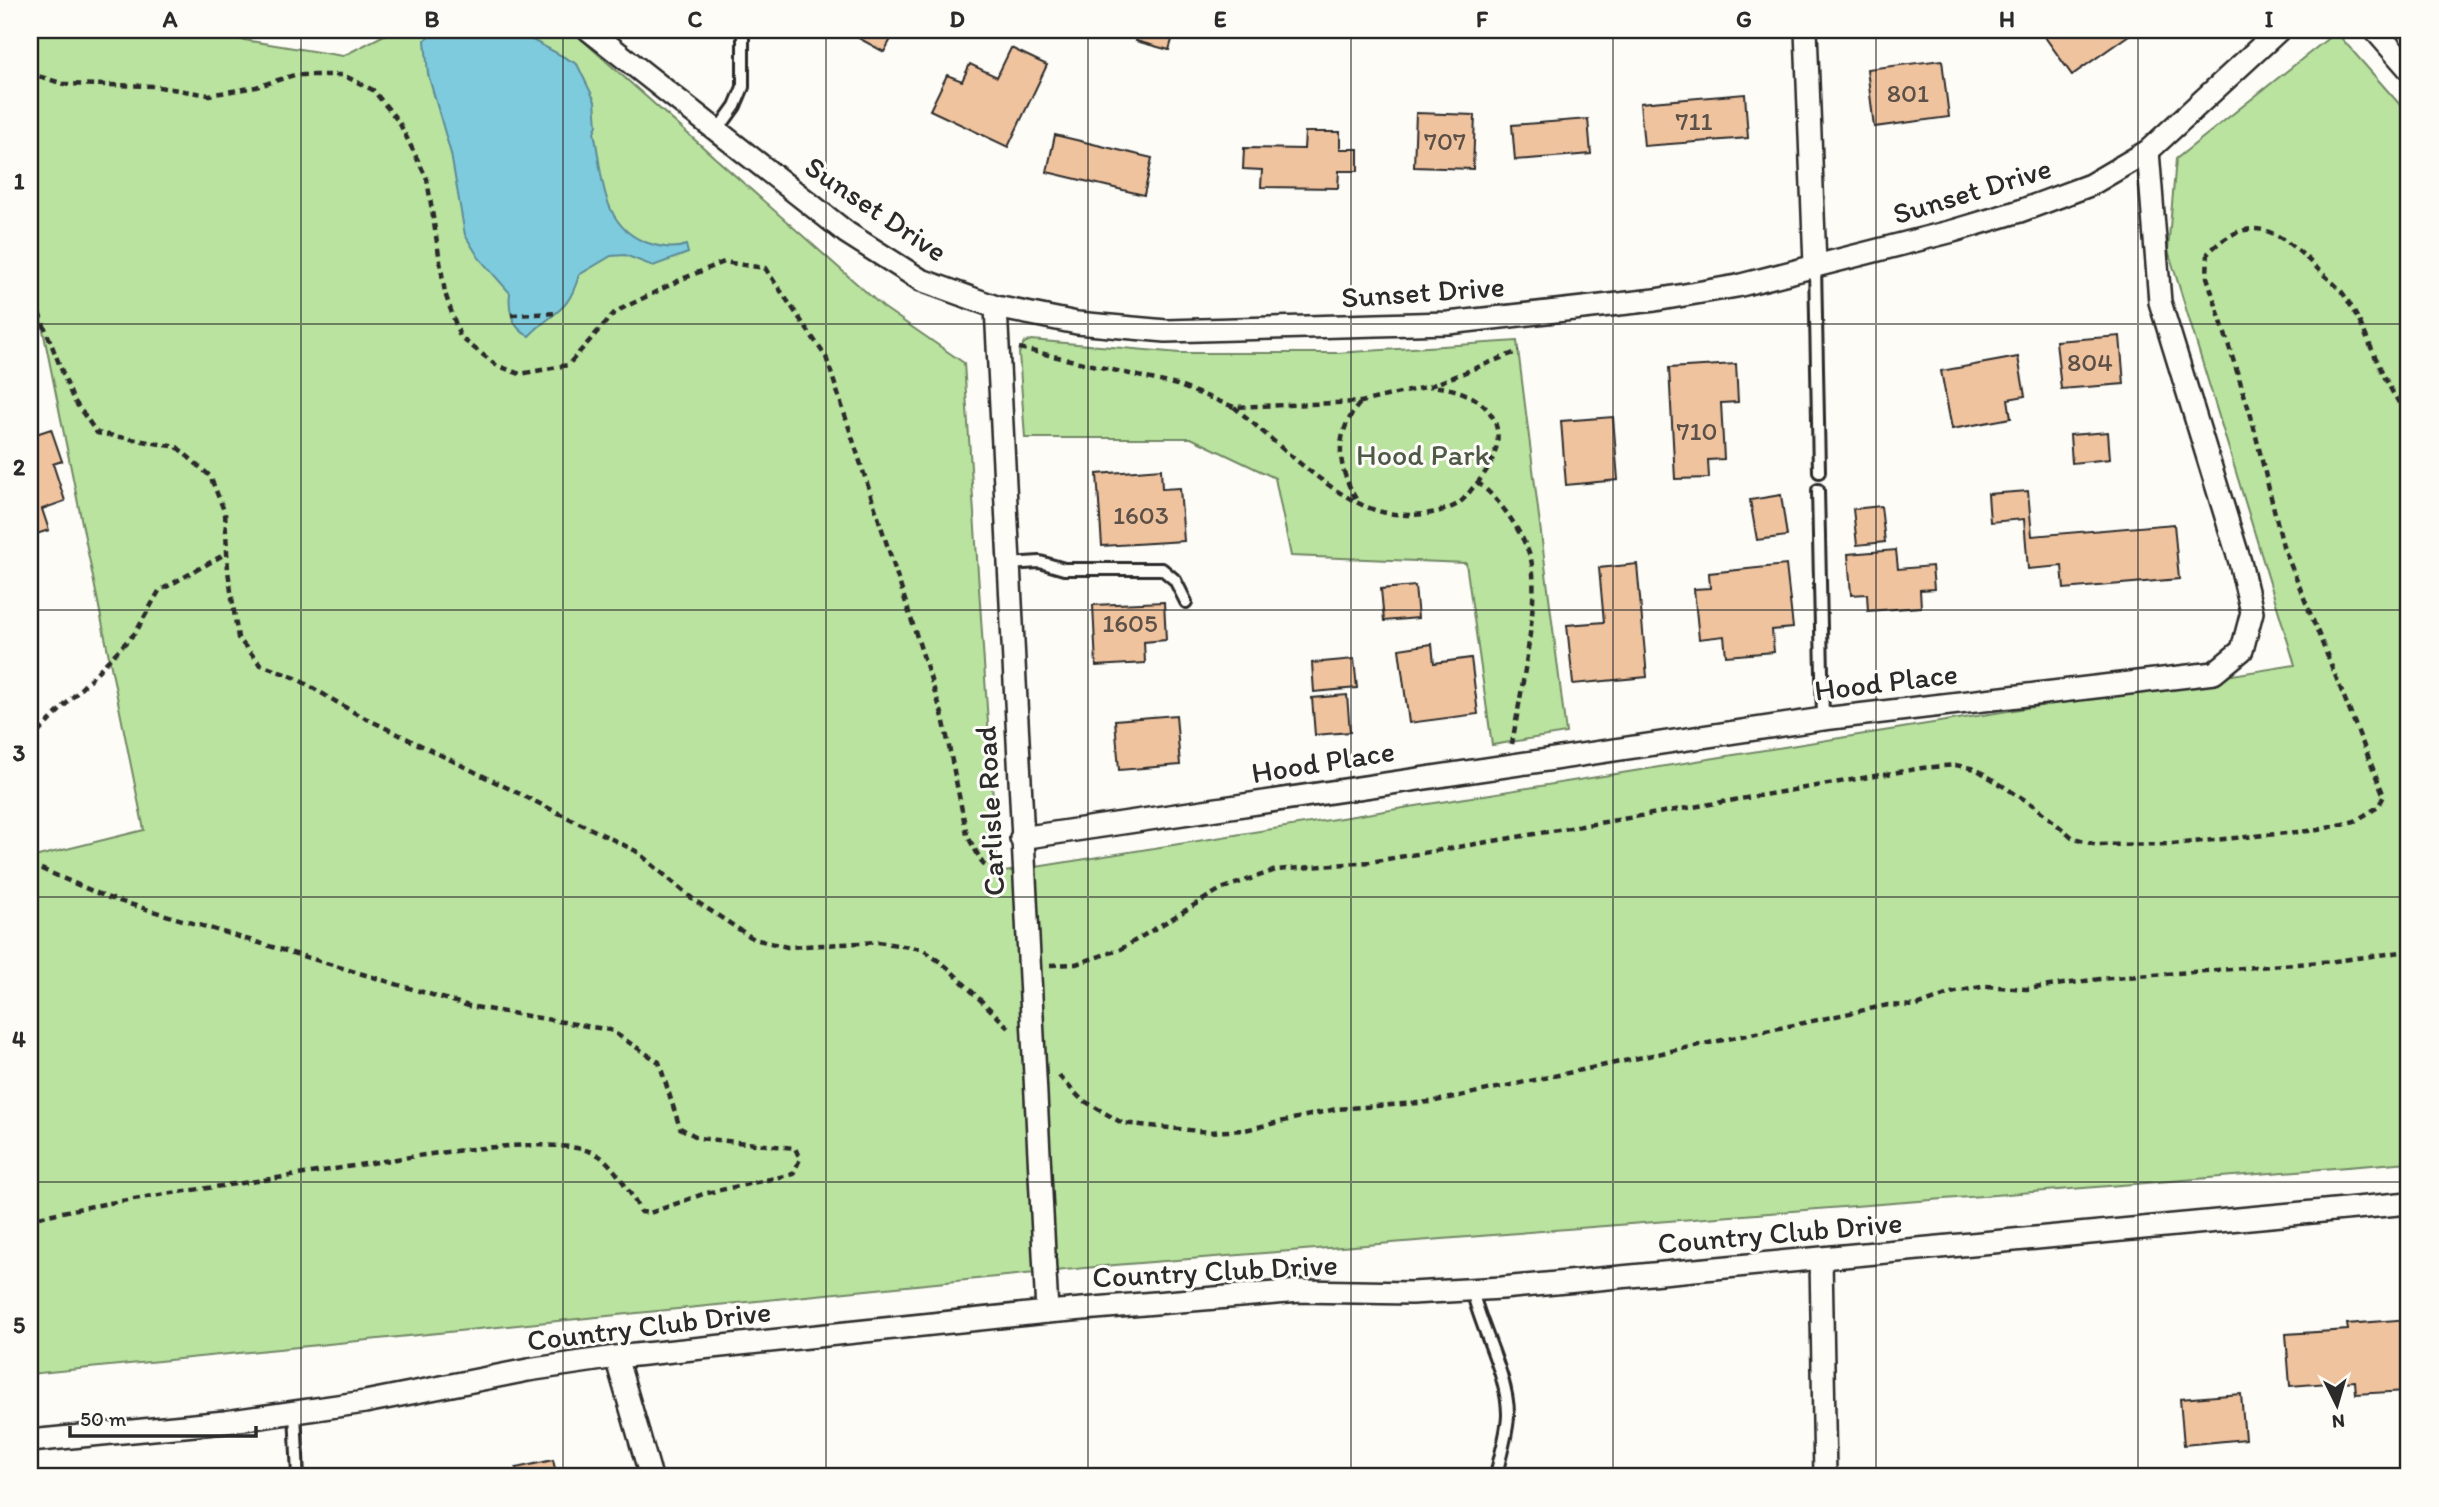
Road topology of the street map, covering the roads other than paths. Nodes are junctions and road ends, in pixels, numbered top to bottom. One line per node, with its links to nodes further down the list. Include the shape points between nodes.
1 (589, 30): 7 (street, Sunset Drive)
2 (743, 30): 7 (lane, via 743,87)
3 (1806, 30): 9 (street)
4 (2278, 30): 8 (street, Sunset Drive)
5 (2375, 30): 6 (street)
6 (2409, 69)
7 (717, 131): 10 (street, Sunset Drive, via 848,233 921,281)
8 (2148, 151): 9 (street, Sunset Drive, via 2090,185 2020,211); 15 (street, Hood Place, via 2160,302 2252,612 2242,650 2214,673)
9 (1815, 265): 10 (street, Sunset Drive, via 1737,286 1656,300 1448,323 1166,331 1077,323); 11 (lane)
10 (996, 307): 13 (street, Carlisle Road)
11 (1819, 472)
12 (1818, 490): 15 (lane)
13 (1008, 565): 14 (lane, via 1040,562 1064,569 1162,569 1175,580); 16 (street, Carlisle Road)
14 (1186, 602)
15 (1823, 719): 16 (street, Hood Place)
16 (1021, 838): 20 (street, Carlisle Road)
17 (2409, 1203): 18 (street, Country Club Drive)
18 (1821, 1260): 19 (street, Country Club Drive); 27 (street)
19 (1472, 1290): 20 (street, Country Club Drive, via 1300,1291); 26 (lane, via 1479,1322 1503,1380 1508,1415)
20 (1047, 1312): 21 (street, Country Club Drive)
21 (616, 1357): 22 (street, Country Club Drive); 25 (street)
22 (295, 1412): 23 (street, Country Club Drive); 24 (lane)
23 (30, 1441)
24 (298, 1477)
25 (651, 1477)
26 (1496, 1477)
27 (1825, 1477)

